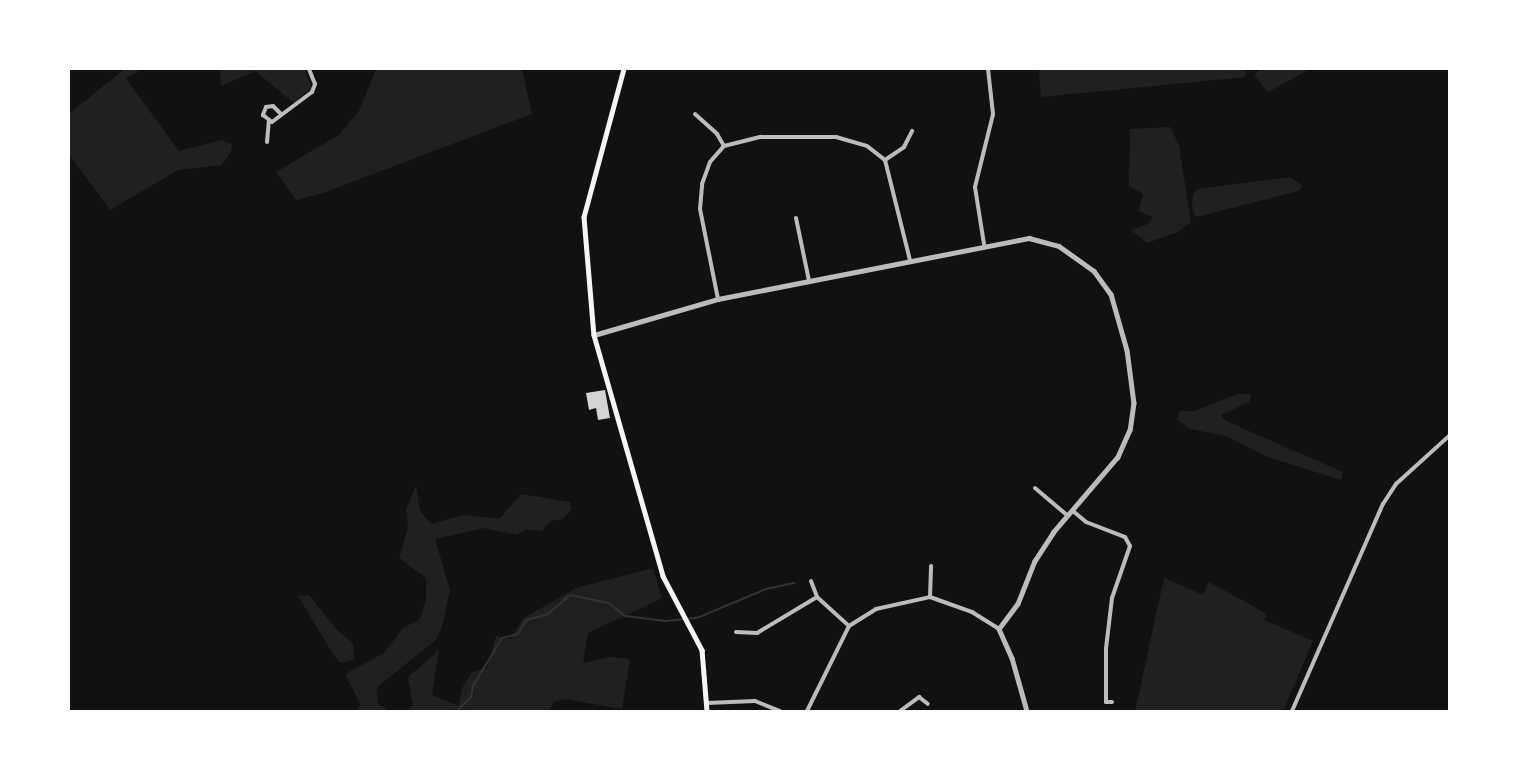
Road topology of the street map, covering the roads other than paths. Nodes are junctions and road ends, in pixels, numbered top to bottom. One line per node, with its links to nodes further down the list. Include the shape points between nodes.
1 (309, 69): 4 (street, via 315,84 312,92)
2 (624, 69): 16 (main road, via 584,218)
3 (988, 69): 12 (street, via 993,114 975,187)
4 (281, 114): 6 (street); 6 (street, via 273,106 266,107 263,115)
5 (695, 114): 9 (street)
6 (269, 121): 8 (street)
7 (912, 131): 10 (street, via 904,147)
8 (267, 142)
9 (724, 146): 10 (street, via 761,137 836,137 867,146); 15 (street, via 711,162 700,209)
10 (885, 160): 13 (street)
11 (796, 218): 14 (street)
12 (984, 244): 13 (street); 19 (street, via 1029,238 1059,246 1094,271 1111,294 1131,375 1134,403 1130,430 1118,457)
13 (910, 260): 14 (street)
14 (809, 281): 15 (street)
15 (718, 299): 16 (street)
16 (594, 335): 29 (main road, via 663,576 702,650)
17 (1449, 436): 36 (street, via 1396,484 1383,504)
18 (1035, 488): 20 (street)
19 (1073, 511): 20 (street); 28 (street, via 1086,522 1125,537 1130,546 1112,598 1106,648 1106,702)
20 (1068, 516): 26 (street, via 1035,561 1017,604)
21 (931, 566): 24 (street)
22 (811, 581): 23 (street)
23 (817, 597): 25 (street); 27 (street, via 757,633)
24 (930, 597): 25 (street, via 876,609); 26 (street, via 972,612)
25 (849, 626): 33 (street)
26 (999, 629): 35 (street)
27 (736, 632)
28 (1112, 702)
29 (707, 703): 31 (main road); 32 (street, via 755,701)
30 (928, 704): 34 (street, via 918,698)
31 (707, 711)
32 (780, 711)
33 (807, 711)
34 (900, 711)
35 (1028, 711)
36 (1292, 711)

